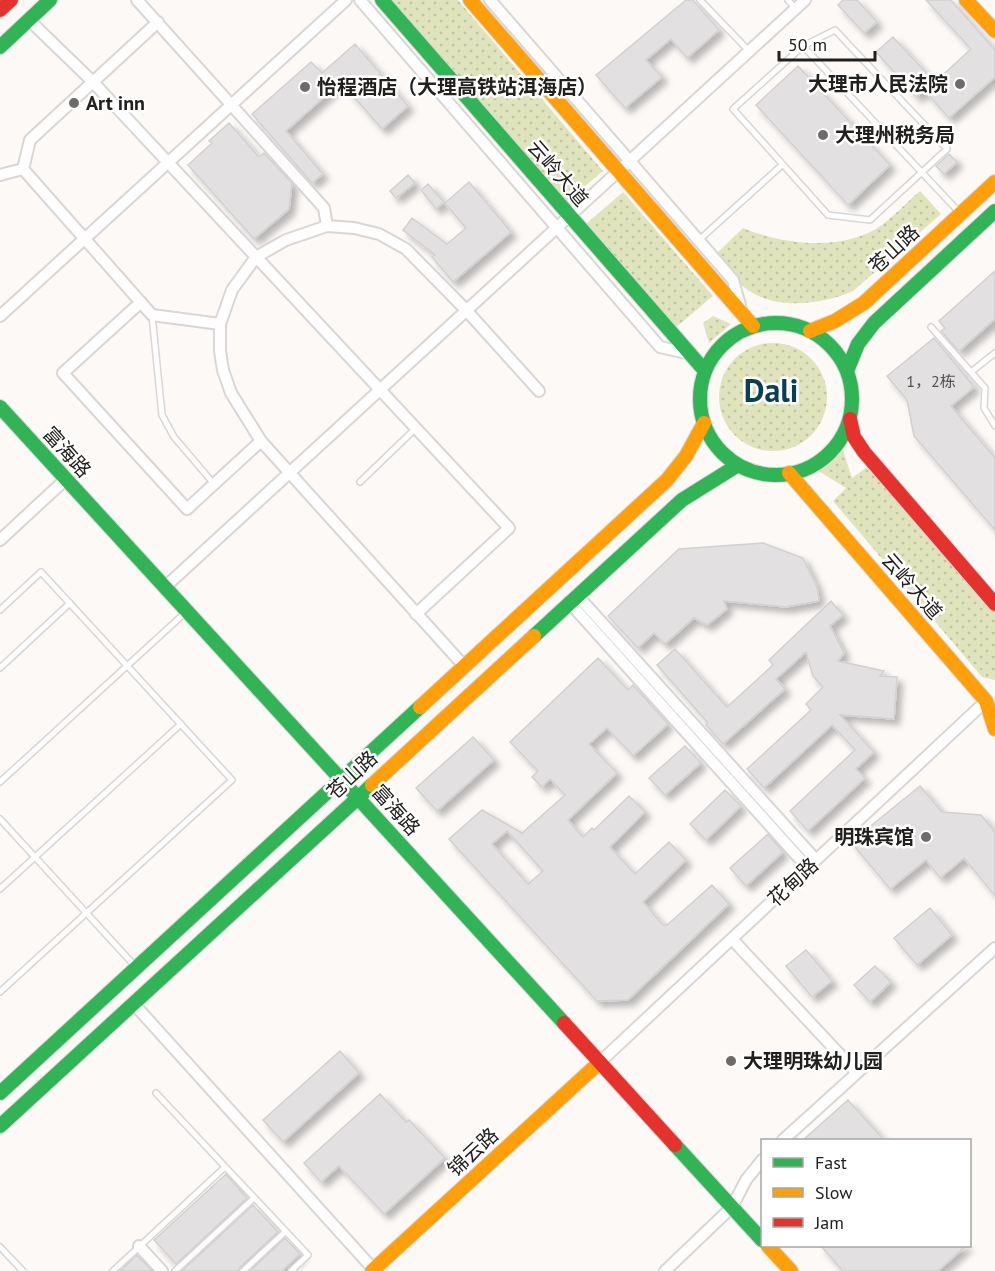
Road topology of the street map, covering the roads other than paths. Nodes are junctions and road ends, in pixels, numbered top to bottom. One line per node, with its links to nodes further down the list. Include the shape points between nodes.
1 (11, 0): 13 (main road)
2 (50, 0): 14 (main road)
3 (137, 0): 15 (street)
4 (346, 0): 21 (street)
5 (360, 0): 34 (street)
6 (382, 0): 32 (main road, 云岭大道)
7 (470, 0): 26 (main road)
8 (490, 0): 22 (street)
9 (700, 0): 19 (lane)
10 (805, 0): 12 (street)
11 (966, 0): 16 (main road)
12 (792, 4): 19 (street)
13 (0, 10)
14 (29, 20): 18 (main road); 20 (street)
15 (158, 22): 20 (street); 21 (street)
16 (995, 31)
17 (803, 46): 24 (lane, via 733,109); 27 (lane); 27 (lane, via 835,30 947,149)
18 (0, 47)
19 (749, 51): 22 (street)
20 (92, 81): 23 (street); 25 (street, via 30,140)
21 (232, 104): 23 (street); 33 (street, via 324,208)
22 (629, 161): 26 (street); 36 (street)
23 (168, 163): 35 (street); 37 (street)
24 (782, 165): 27 (lane, via 828,215 870,220); 36 (lane)
25 (23, 168): 28 (street); 35 (street)
26 (618, 171): 32 (street); 40 (main road)
27 (922, 172): 31 (lane)
28 (0, 175)
29 (995, 182): 31 (main road, 苍山路)
30 (995, 211): 50 (main road, 苍山路, via 874,323 854,351)
31 (961, 214): 46 (main road, 苍山路, via 864,303)
32 (570, 216): 34 (street); 48 (main road, 云岭大道)
33 (327, 226): 37 (street, via 286,240); 39 (street, via 379,234 406,249)
34 (557, 227): 39 (street); 48 (street, via 660,347)
35 (85, 239): 38 (street); 42 (street)
36 (699, 240): 40 (street, via 732,280)
37 (256, 257): 43 (street, via 232,290); 52 (street)
38 (141, 302): 41 (street); 65 (street, via 63,373 186,509)
39 (466, 310): 52 (street); 53 (street)
40 (741, 312): 44 (main road)
41 (152, 315): 43 (street); 65 (lane, via 162,415 174,437)
42 (0, 316)
43 (220, 324): 59 (street, via 223,370 231,393)
44 (753, 326): 46 (main road, via 785,323); 49 (main road, via 724,343)
45 (930, 327): 51 (lane)
46 (810, 330): 50 (main road, via 834,349)
47 (995, 352): 51 (lane)
48 (691, 354): 49 (main road, 云岭大道)
49 (705, 371): 56 (main road, via 700,399)
50 (847, 371): 55 (main road, via 852,402)
51 (971, 372): 57 (lane, via 985,388 984,408)
52 (380, 390): 58 (street); 61 (street)
53 (539, 391)
54 (0, 407): 63 (main road, 富海路)
55 (850, 419): 62 (main road, via 827,455 803,470); 70 (main road, via 864,452)
56 (704, 423): 60 (main road, via 711,440); 75 (main road, 苍山路, via 667,480)
57 (995, 426)
58 (416, 428): 64 (lane); 73 (street, via 509,528)
59 (261, 441): 61 (street); 65 (street)
60 (738, 465): 62 (main road, via 766,474); 68 (main road, 苍山路, via 688,495)
61 (291, 472): 67 (street); 73 (street)
62 (789, 473): 77 (main road, 云岭大道)
63 (66, 479): 66 (street); 67 (main road, 富海路)
64 (360, 482)
65 (214, 485)
66 (0, 540)
67 (165, 587): 72 (main road, 富海路)
68 (573, 598): 82 (main road, 苍山路); 85 (street)
69 (70, 603): 71 (lane, via 41,572); 74 (lane); 76 (lane)
70 (995, 604)
71 (0, 610)
72 (187, 611): 74 (lane); 80 (main road, 富海路)
73 (417, 614): 75 (street)
74 (127, 665): 78 (lane); 81 (lane)
75 (464, 666): 80 (main road, 苍山路)
76 (0, 668)
77 (986, 701): 79 (main road, 云岭大道); 85 (street, 花甸路)
78 (181, 724): 84 (lane); 87 (lane, via 232,780)
79 (995, 729)
80 (341, 779): 82 (main road, 富海路); 90 (main road, 苍山路)
81 (0, 782)
82 (357, 797): 92 (main road, 苍山路); 93 (main road, 富海路)
83 (0, 819): 84 (lane)
84 (35, 857): 86 (lane); 87 (lane)
85 (812, 864): 88 (street, 花甸路)
86 (0, 889)
87 (86, 913): 90 (lane); 91 (lane)
88 (732, 939): 93 (street, 花甸路); 94 (street)
89 (995, 948): 94 (street)
90 (136, 968): 95 (main road, 苍山路)
91 (0, 992)
92 (133, 1003): 97 (main road, 苍山路); 114 (street)
93 (600, 1062): 102 (main road, 富海路); 114 (main road, 锦云路)
94 (857, 1073): 98 (street)
95 (0, 1093)
96 (156, 1093): 100 (lane)
97 (0, 1126)
98 (784, 1139)
99 (761, 1161): 102 (street)
100 (225, 1167): 101 (lane); 106 (lane)
101 (254, 1198): 103 (lane); 111 (lane)
102 (732, 1207): 104 (main road, 富海路); 115 (street)
103 (285, 1232): 112 (lane); 113 (lane, via 308,1256)
104 (761, 1239)
105 (0, 1246): 108 (lane)
106 (139, 1246): 109 (lane); 110 (street)
107 (770, 1247): 116 (main road)
108 (23, 1271)
109 (112, 1271)
110 (162, 1271)
111 (175, 1271)
112 (243, 1271)
113 (291, 1271)
114 (374, 1271)
115 (665, 1271)
116 (791, 1271)

